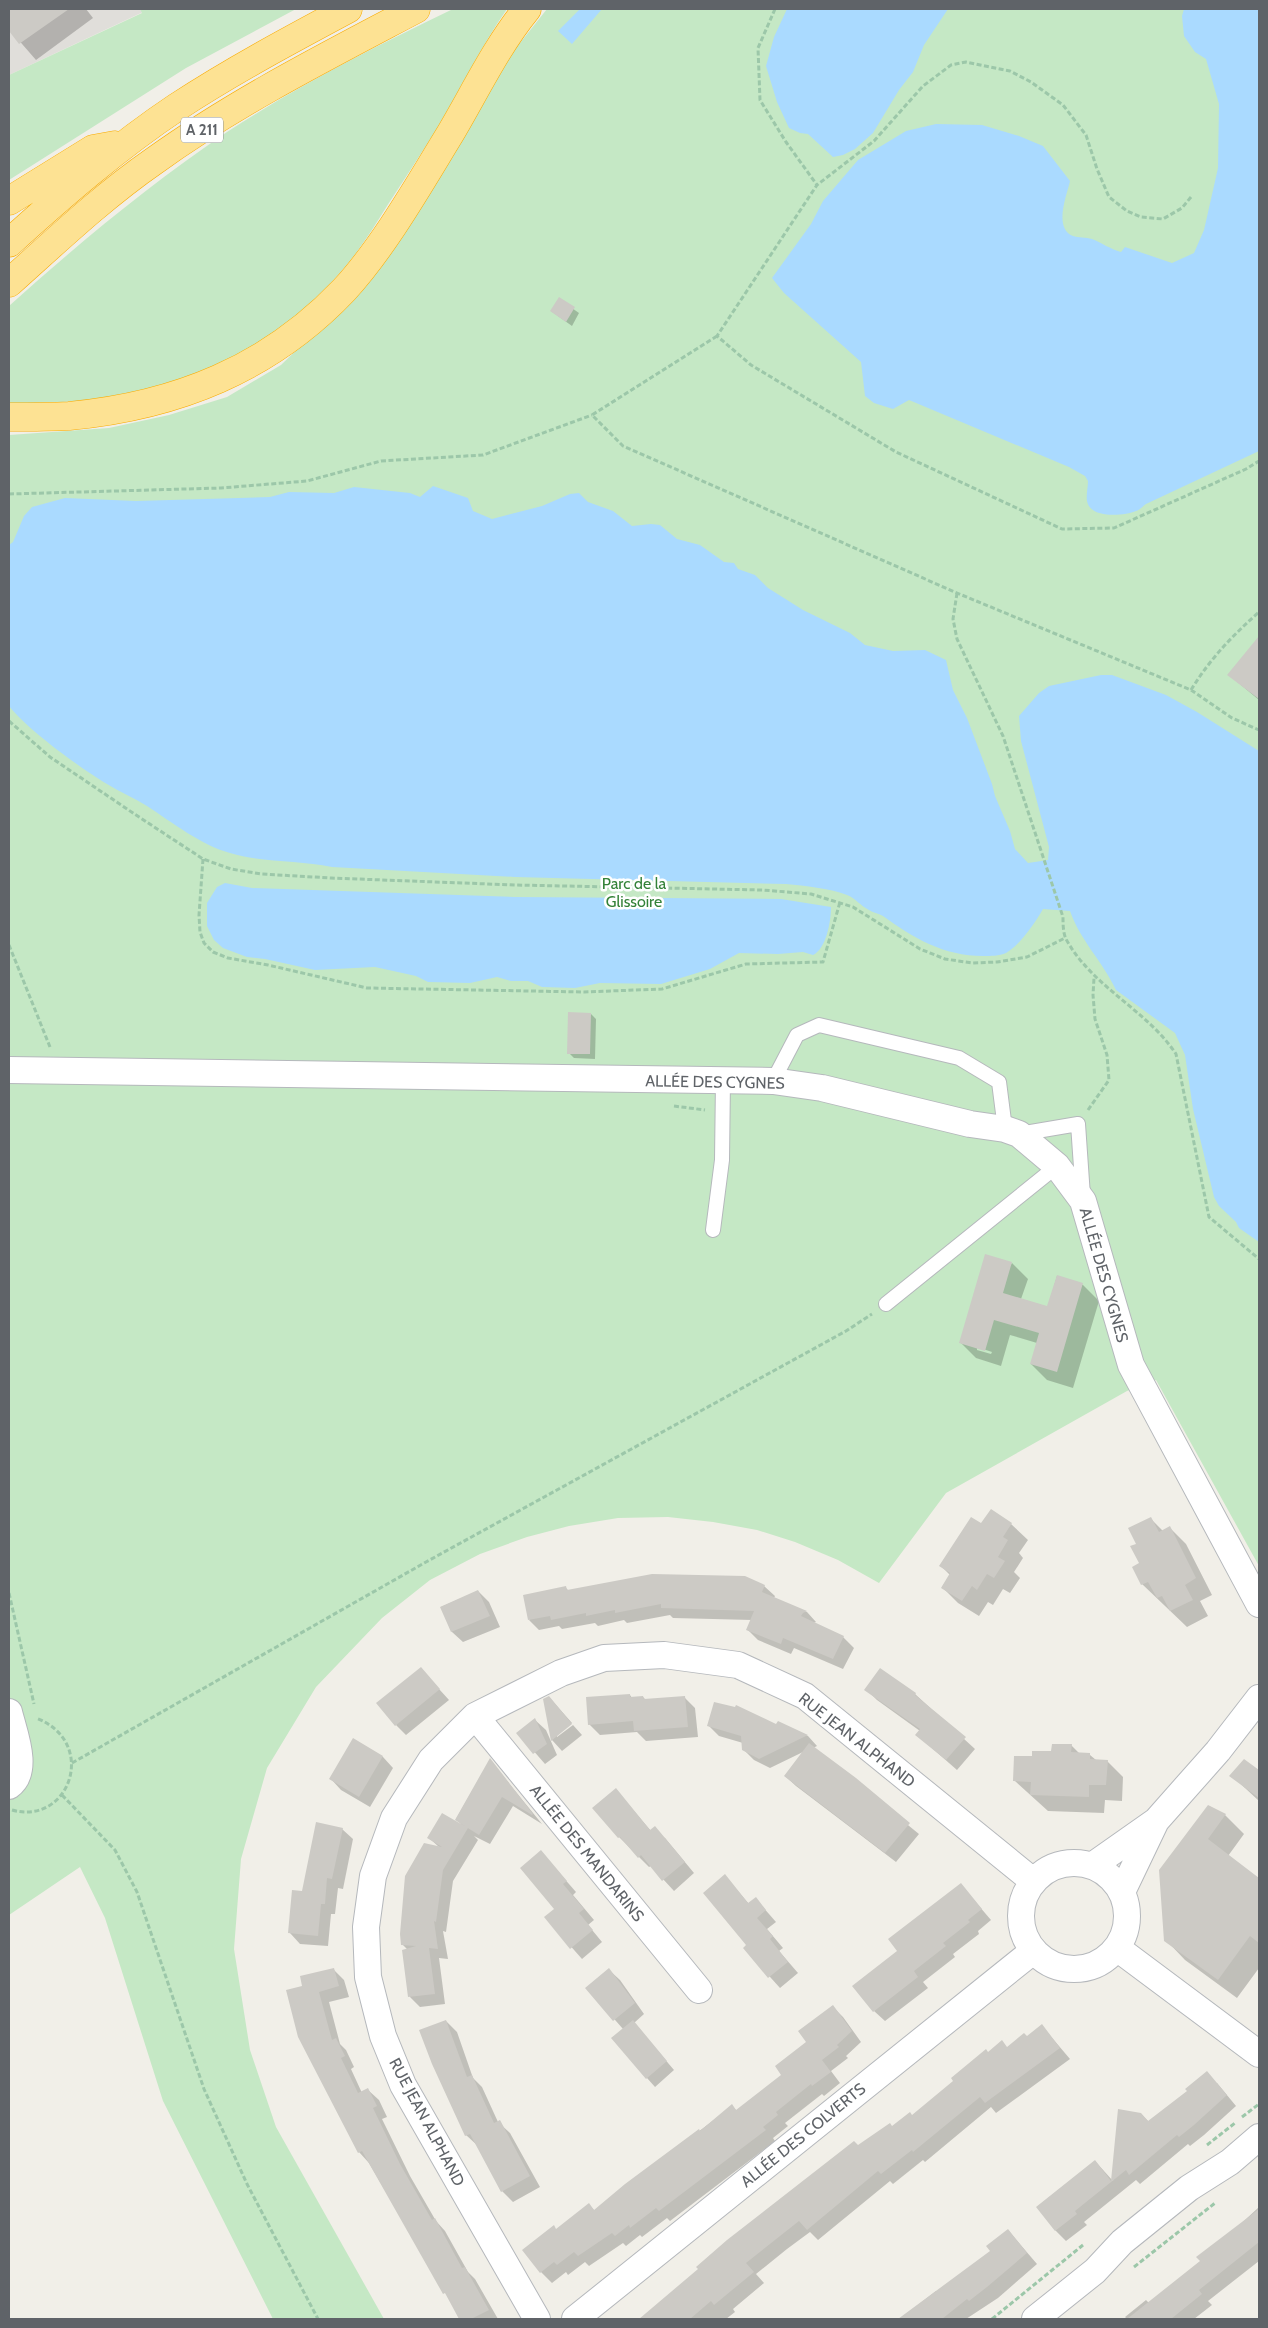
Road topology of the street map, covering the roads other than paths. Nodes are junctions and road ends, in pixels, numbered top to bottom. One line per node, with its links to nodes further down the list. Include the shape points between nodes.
1 (348, 9): 4 (highway, A 211, via 241,67)
2 (416, 9): 7 (highway, A 211, via 280,82 153,161)
3 (527, 9): 8 (highway, via 510,30 450,134 380,244 344,289 307,325 245,368 159,400 68,416)
4 (129, 142): 5 (highway, via 93,150); 6 (highway, A 211)
5 (9, 201)
6 (9, 243)
7 (9, 283)
8 (9, 417)
9 (9, 1070): 10 (street, ALLÉE DES CYGNES)
10 (723, 1080): 11 (street, ALLÉE DES CYGNES); 15 (lane, via 722,1160)
11 (773, 1081): 12 (street, ALLÉE DES CYGNES, via 822,1088); 12 (lane, via 796,1035 819,1025 959,1058 999,1082)
12 (1012, 1132): 13 (street, ALLÉE DES CYGNES); 14 (lane, via 1078,1124)
13 (1056, 1166): 14 (street, ALLÉE DES CYGNES); 16 (lane)
14 (1084, 1201): 17 (street, ALLÉE DES CYGNES, via 1131,1365)
15 (713, 1230)
16 (886, 1304)
17 (1259, 1604)
18 (1259, 1698): 22 (street, via 1218,1751)
19 (18, 1714): 21 (street, via 16,1744 19,1772 16,1781)
20 (475, 1716): 24 (street, RUE JEAN ALPHAND, via 561,1673 604,1658 664,1655 738,1665 805,1696); 28 (street, ALLÉE DES MANDARINS); 31 (street, RUE JEAN ALPHAND, via 431,1760 394,1818 373,1876 366,1927 368,1978 383,2036 404,2085)
21 (9, 1786)
22 (1156, 1821): 23 (street); 25 (street)
23 (1092, 1866): 24 (street, via 1070,1862 1050,1868); 25 (street, via 1110,1876)
24 (1033, 1881): 27 (street, via 1023,1898 1020,1916 1023,1935)
25 (1122, 1892): 26 (street, via 1128,1911 1126,1930)
26 (1117, 1948): 27 (street, via 1099,1964 1076,1970 1052,1966); 29 (street)
27 (1033, 1952): 32 (street, ALLÉE DES COLVERTS)
28 (699, 1990)
29 (1259, 2054)
30 (1259, 2137): 33 (street, via 1122,2242 1094,2271)
31 (537, 2319)
32 (575, 2319)
33 (1035, 2319)

